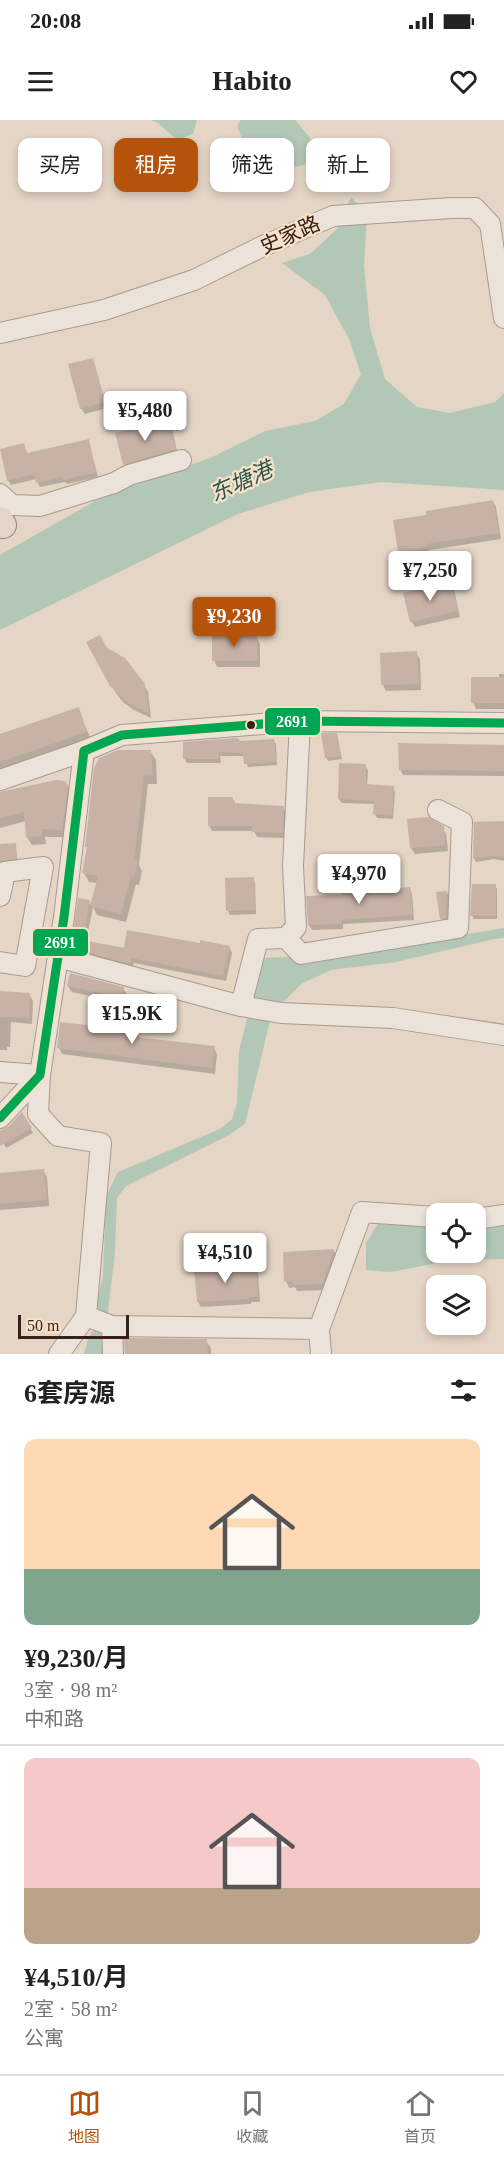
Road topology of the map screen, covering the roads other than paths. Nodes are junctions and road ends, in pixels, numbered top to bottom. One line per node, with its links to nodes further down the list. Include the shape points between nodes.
1 (504, 318): 2 (street, 史家路, via 490,224 475,208 451,208 333,216 194,280 104,310)
2 (0, 333)
3 (181, 460): 4 (street, via 40,506 12,505)
4 (0, 494)
5 (300, 721): 6 (street); 7 (street, via 122,735); 13 (street, via 293,866 296,927)
6 (504, 723)
7 (84, 751): 8 (street); 12 (street)
8 (0, 780)
9 (438, 810): 13 (street, via 462,822 458,928 302,954)
10 (0, 896): 11 (street, via 5,872 44,867)
11 (35, 911): 12 (street); 15 (street, via 25,966)
12 (64, 917): 14 (street)
13 (286, 938): 16 (street, via 258,939)
14 (58, 957): 16 (street); 19 (street)
15 (0, 962)
16 (241, 1006): 17 (street, via 281,1013 393,1018)
17 (504, 1035)
18 (0, 1072): 19 (street)
19 (40, 1075): 20 (street); 24 (street, via 38,1114 58,1136 101,1143)
20 (0, 1118)
21 (504, 1215): 23 (street)
22 (426, 1216): 25 (street, via 362,1212)
23 (486, 1218)
24 (99, 1321): 25 (street); 26 (street); 27 (street)
25 (318, 1329): 28 (street)
26 (58, 1354)
27 (113, 1354)
28 (321, 1354)

